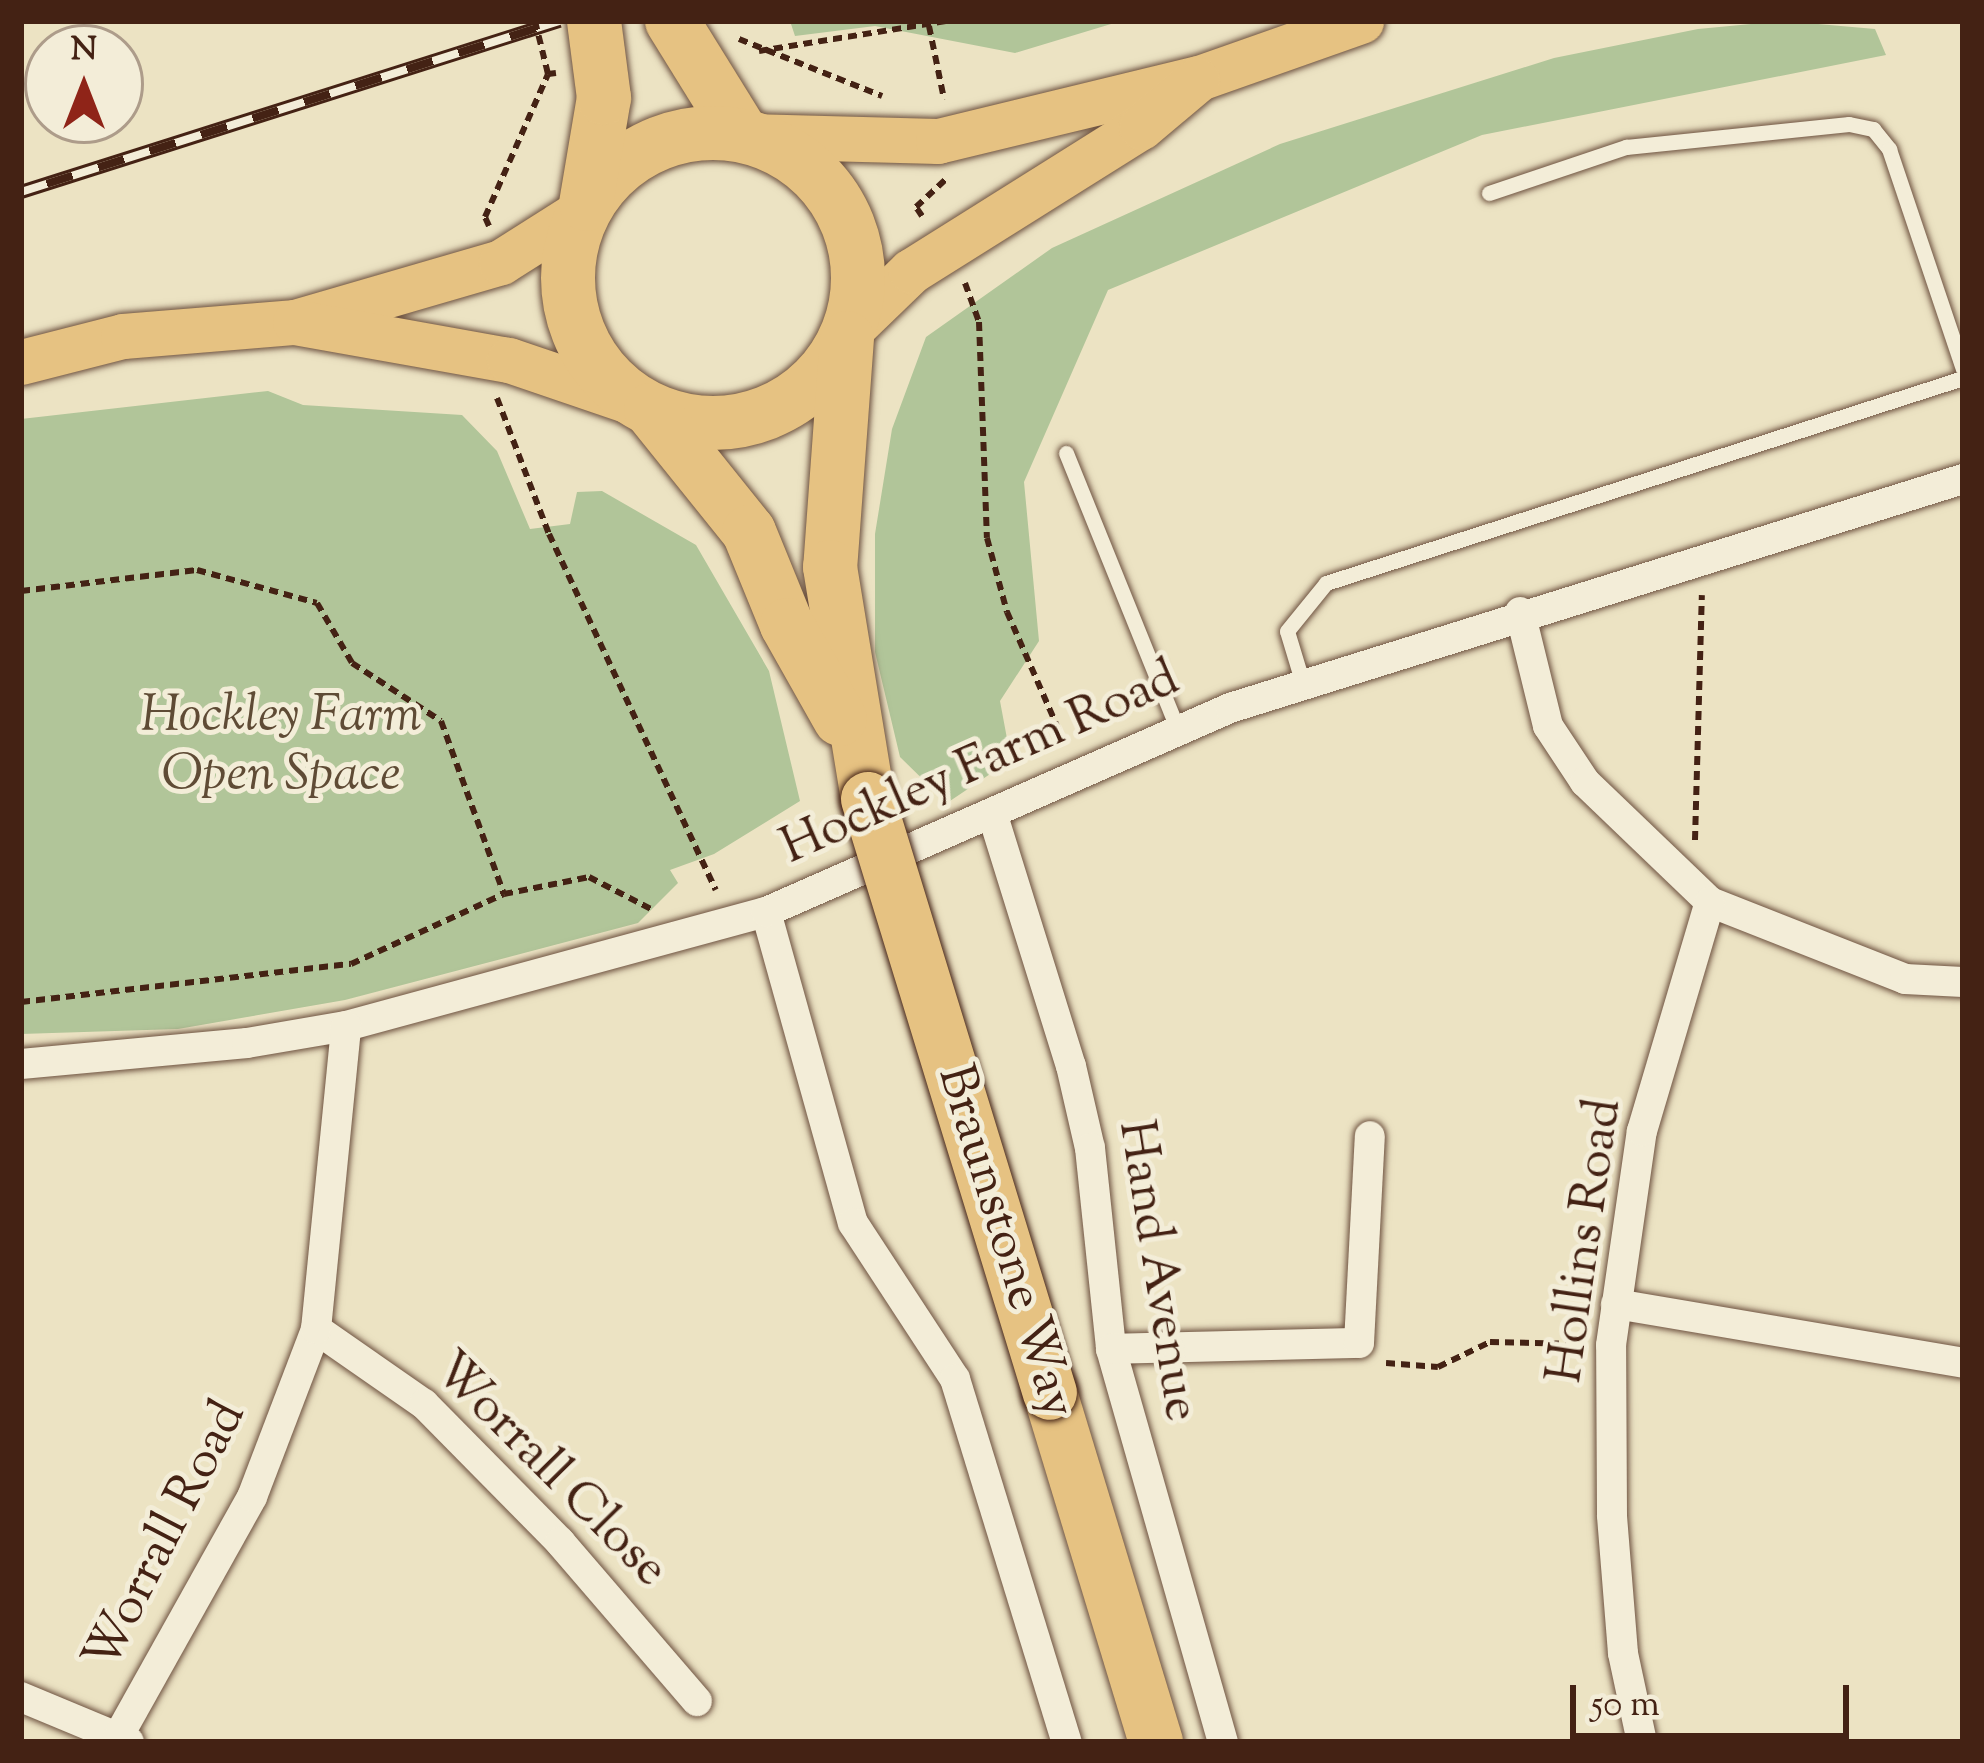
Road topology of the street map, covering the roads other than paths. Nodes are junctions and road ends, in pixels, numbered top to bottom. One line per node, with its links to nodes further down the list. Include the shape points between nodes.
1 (1360, 21): 4 (main road)
2 (676, 30): 5 (highway)
3 (597, 32): 7 (highway, via 604,98)
4 (1199, 78): 5 (main road, via 938,141); 9 (main road, via 1141,127 910,271)
5 (745, 135): 7 (highway, via 670,137 608,175); 9 (highway, via 819,177 843,211 858,270)
6 (1489, 193): 11 (lane, via 1626,147 1849,124 1873,129 1888,148)
7 (584, 207): 8 (main road, via 501,262); 12 (highway, via 568,254 574,320 608,379)
8 (295, 322): 10 (main road, via 123,336); 12 (main road, via 469,353)
9 (848, 333): 12 (highway, via 808,388 765,413 716,424); 18 (highway, Braunstone Way, via 828,517)
10 (21, 362)
11 (1963, 374): 16 (lane, via 1326,584 1286,631)
12 (648, 408): 18 (highway, Braunstone Way, via 749,532 787,626)
13 (1066, 454): 17 (lane)
14 (1963, 479): 15 (street, Hockley Farm Road)
15 (1520, 612): 16 (street, Hockley Farm Road); 20 (street, via 1548,726 1585,782)
16 (1303, 684): 17 (street, Hockley Farm Road)
17 (1178, 730): 19 (street, Hockley Farm Road)
18 (853, 742): 34 (highway, Braunstone Way, bridge)
19 (993, 817): 21 (street, Hockley Farm Road); 28 (street, Hand Avenue, via 1090,1148)
20 (1702, 895): 22 (street, via 1905,979); 26 (street, Hollins Road, via 1642,1131)
21 (766, 912): 23 (street, Hockley Farm Road, via 662,927); 33 (street, via 854,1223 955,1378)
22 (1963, 982)
23 (346, 1025): 24 (street, Hockley Farm Road, via 247,1043); 27 (street, Worrall Road)
24 (21, 1064)
25 (1370, 1136): 28 (street, via 1359,1343)
26 (1616, 1304): 29 (street); 36 (street, Hollins Road, via 1612,1515 1623,1653)
27 (316, 1328): 31 (street, Worrall Close, via 424,1404 588,1573); 32 (street, Worrall Road, via 252,1497)
28 (1111, 1349): 35 (street, Hand Avenue)
29 (1963, 1364)
30 (21, 1697): 32 (street)
31 (697, 1701)
32 (124, 1738)
33 (1067, 1742)
34 (1156, 1742)
35 (1223, 1742)
36 (1642, 1742)

